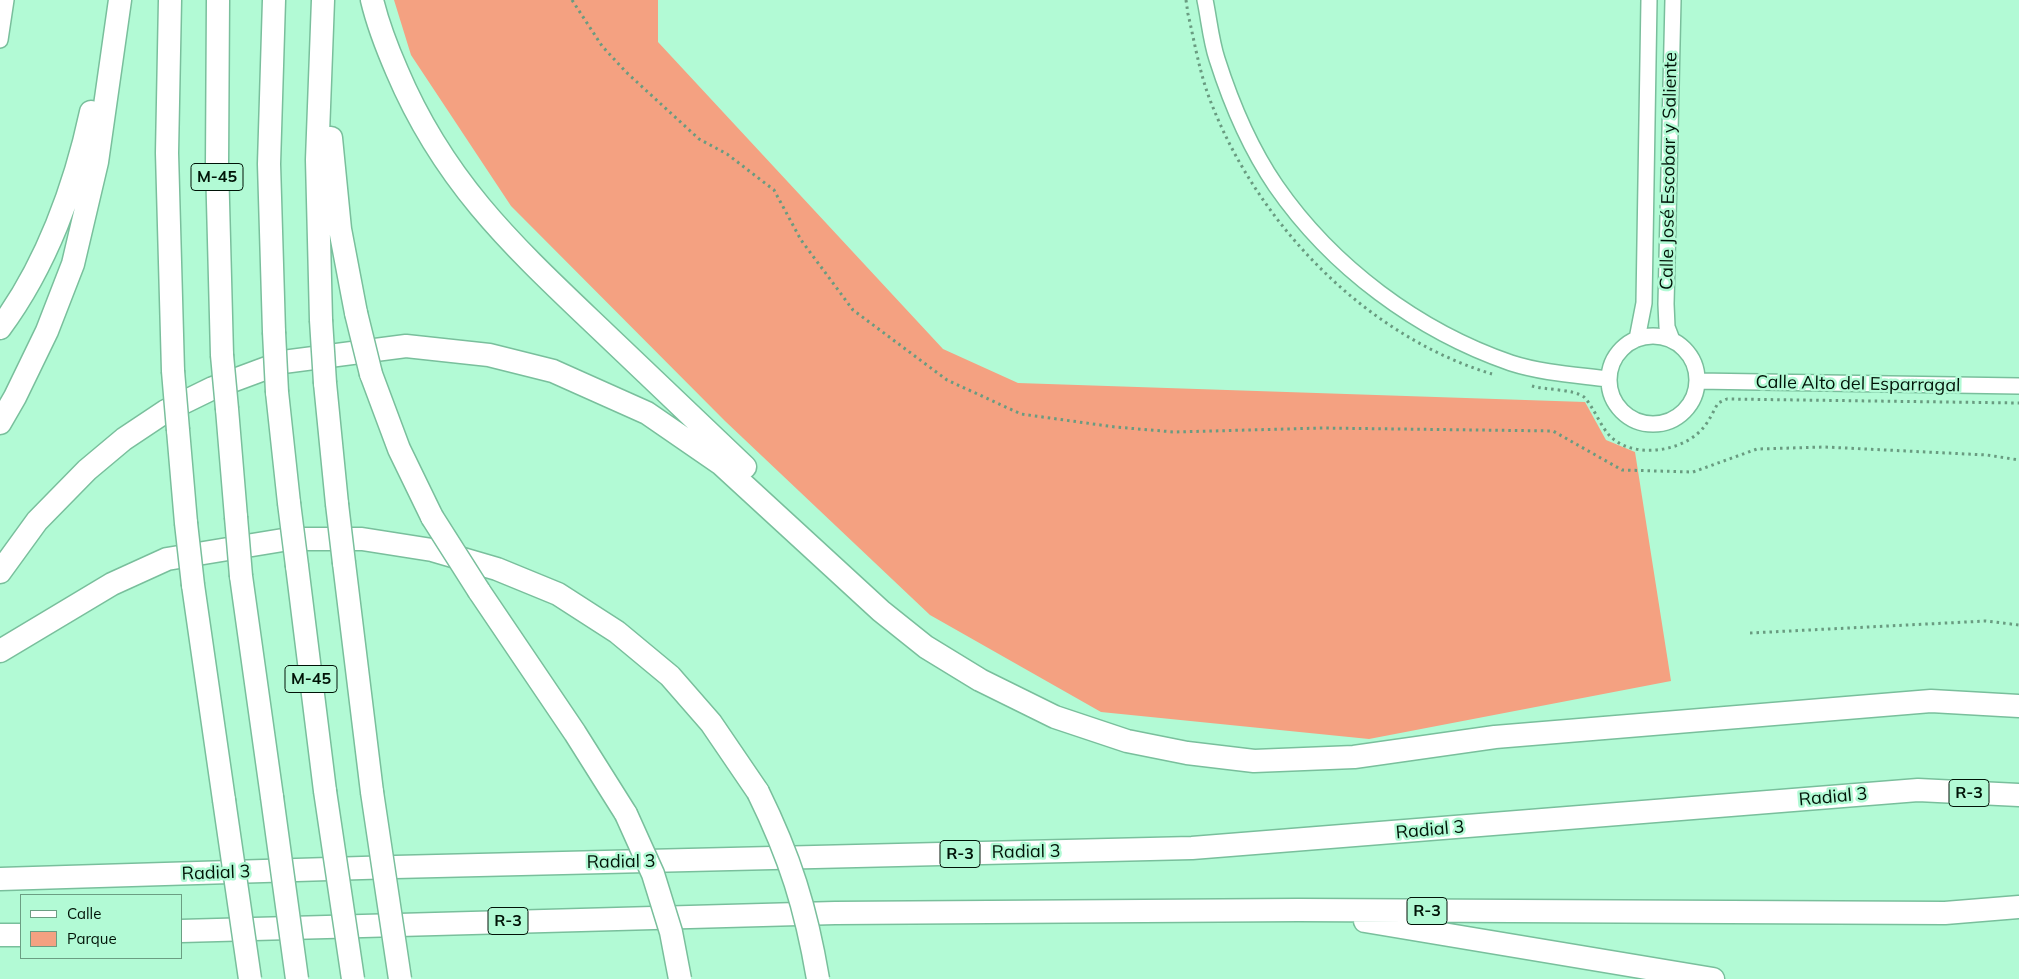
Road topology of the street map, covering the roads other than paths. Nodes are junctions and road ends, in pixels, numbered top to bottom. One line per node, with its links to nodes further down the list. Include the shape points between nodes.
1 (6, 0): 12 (street)
2 (108, 0): 13 (highway, via 96,90 85,140 49,244 16,306)
3 (120, 0): 19 (highway, via 97,162 73,264 47,331)
4 (170, 0): 31 (highway, bridge, via 166,153 173,371 186,523)
5 (218, 0): 32 (highway, M-45, bridge, via 217,164 222,355 241,576)
6 (274, 0): 33 (highway, M-45, bridge, via 269,164 277,392 325,792)
7 (324, 0): 34 (highway, bridge, via 317,160 325,384 372,792); 35 (highway, bridge, via 332,160 340,229 371,374 399,449 432,517 626,814 653,874 671,932)
8 (372, 0): 21 (highway, via 378,26 416,114 467,193 513,246 820,539)
9 (1205, 0): 16 (street, via 1216,58 1243,127 1276,186 1317,236 1350,269 1385,297 1447,335 1512,363)
10 (1649, 0): 14 (street, Calle José Escobar y Saliente, via 1644,303)
11 (1673, 0): 15 (street, Calle José Escobar y Saliente, via 1666,304 1667,327)
12 (0, 40)
13 (0, 328)
14 (1637, 339): 15 (street, via 1660,337); 16 (street, via 1617,355)
15 (1672, 340): 17 (street, via 1690,357)
16 (1608, 379): 17 (street, via 1610,394 1618,408 1629,418 1651,424 1666,422 1680,415 1694,396)
17 (1697, 381): 18 (street, Calle Alto del Esparragal)
18 (2019, 386)
19 (0, 423)
20 (0, 572): 21 (highway, via 37,521 87,470 124,439 166,411 213,388 283,362 406,346 489,355 553,371 647,413 721,464)
21 (882, 611): 23 (highway, via 926,647 957,666 1055,717 1127,741 1187,753 1254,761 1354,757 1495,737 1931,701)
22 (0, 651): 36 (highway, bridge, via 112,584 167,559 289,538 362,539 432,550 497,569 558,594 617,632 670,676 710,723 758,792 781,839 798,886)
23 (2019, 706)
24 (2019, 795): 25 (highway, Radial 3 / R-3, via 1918,790 1192,848)
25 (0, 879)
26 (2019, 907): 27 (highway, R-3, via 1945,913)
27 (1298, 910): 28 (highway, R-3, via 835,913); 37 (highway)
28 (182, 931)
29 (20, 934): 30 (highway)
30 (0, 935)
31 (250, 979)
32 (297, 979)
33 (354, 979)
34 (400, 979)
35 (680, 979)
36 (818, 979)
37 (1713, 979)

